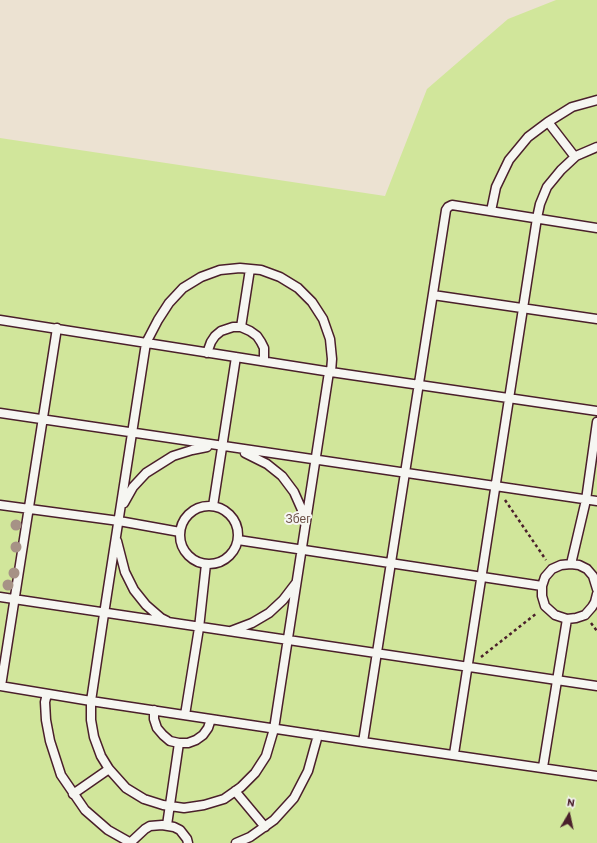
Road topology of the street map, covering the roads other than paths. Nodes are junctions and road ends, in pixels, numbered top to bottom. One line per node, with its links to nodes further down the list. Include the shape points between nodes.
1 (597, 100): 2 (lane, via 572,107)
2 (548, 122): 4 (lane); 5 (lane, via 528,137 509,160 496,187)
3 (597, 147): 4 (lane)
4 (575, 157): 6 (lane, via 548,187)
5 (491, 211): 6 (lane); 9 (lane, via 452,205 448,207)
6 (536, 218): 7 (lane); 10 (lane)
7 (596, 227)
8 (250, 269): 13 (lane); 15 (lane, via 220,270 201,277 183,288 169,303); 19 (lane, via 280,277 298,288 312,302 323,319 330,339)
9 (433, 295): 10 (lane); 20 (lane)
10 (523, 308): 11 (lane); 21 (lane)
11 (597, 319)
12 (0, 320): 14 (lane)
13 (241, 327): 16 (lane, via 221,331 210,342); 18 (lane, via 257,336 264,348)
14 (57, 328): 15 (lane); 24 (lane)
15 (146, 343): 16 (lane); 26 (lane)
16 (207, 352): 17 (lane)
17 (236, 357): 18 (lane); 27 (lane)
18 (264, 361): 19 (lane)
19 (330, 372): 20 (lane); 28 (lane)
20 (419, 385): 21 (lane); 29 (lane)
21 (509, 398): 22 (lane); 30 (lane)
22 (597, 411)
23 (0, 413): 24 (lane)
24 (43, 419): 26 (lane); 35 (lane)
25 (597, 422): 31 (lane)
26 (132, 433): 27 (lane); 36 (lane)
27 (222, 447): 28 (lane); 34 (lane); 36 (lane, via 197,448 173,456 146,474 128,495); 38 (lane, via 250,454 282,476 294,492)
28 (316, 460): 29 (lane); 38 (lane)
29 (405, 473): 30 (lane); 44 (lane)
30 (495, 487): 31 (lane); 46 (lane)
31 (586, 500): 32 (lane); 45 (lane)
32 (597, 501)
33 (0, 505): 35 (lane)
34 (213, 506): 39 (lane, via 201,507 191,512); 41 (lane, via 224,510 232,518 237,528)
35 (29, 509): 37 (lane); 52 (lane)
36 (121, 509): 37 (lane)
37 (119, 521): 39 (lane); 40 (lane)
38 (306, 524): 42 (lane)
39 (180, 532): 43 (lane, via 181,544 186,554 195,561)
40 (116, 540): 53 (lane); 55 (lane, via 125,572 134,590 160,618)
41 (238, 540): 42 (lane); 43 (lane, via 227,558 217,563)
42 (302, 549): 44 (lane); 47 (lane)
43 (206, 564): 56 (lane)
44 (391, 564): 46 (lane); 59 (lane)
45 (571, 564): 48 (lane, via 552,569); 49 (lane, via 587,570)
46 (481, 578): 48 (lane); 60 (lane)
47 (296, 583): 57 (lane, via 269,613 252,623); 58 (lane)
48 (542, 586): 54 (lane, via 545,606 555,615)
49 (597, 589)
50 (597, 594): 54 (lane, via 596,602 585,615)
51 (0, 597): 52 (lane)
52 (14, 600): 53 (lane); 62 (lane)
53 (104, 614): 55 (lane); 65 (lane)
54 (567, 619): 61 (lane)
55 (171, 623): 56 (lane)
56 (199, 628): 57 (lane); 67 (lane)
57 (229, 631): 58 (lane)
58 (288, 640): 59 (lane); 69 (lane)
59 (377, 654): 60 (lane); 71 (lane)
60 (468, 667): 61 (lane); 73 (lane)
61 (556, 680): 63 (lane); 74 (lane)
62 (1, 686): 64 (lane)
63 (597, 686)
64 (47, 694): 65 (lane); 78 (lane, via 46,720 50,741 61,775)
65 (91, 701): 66 (lane); 75 (lane, via 94,737)
66 (154, 710): 67 (lane); 72 (lane, via 157,728 170,741)
67 (185, 715): 68 (lane)
68 (211, 719): 69 (lane); 72 (lane, via 203,735 188,743)
69 (274, 729): 70 (lane); 77 (lane, via 266,756 255,773)
70 (318, 735): 71 (lane); 81 (lane, via 308,772 294,798 274,820)
71 (363, 742): 73 (lane)
72 (179, 743): 79 (lane)
73 (454, 754): 74 (lane)
74 (542, 767): 76 (lane)
75 (109, 769): 78 (lane); 79 (lane, via 126,788 144,799)
76 (597, 776)
77 (235, 791): 79 (lane, via 204,805 184,808); 81 (lane)
78 (73, 794): 82 (lane, via 108,830)
79 (169, 806): 80 (lane)
80 (167, 825): 82 (lane, via 150,826); 83 (lane, via 180,830)
81 (264, 826): 84 (lane, via 250,837)
82 (131, 843)
83 (188, 843)
84 (236, 843)

